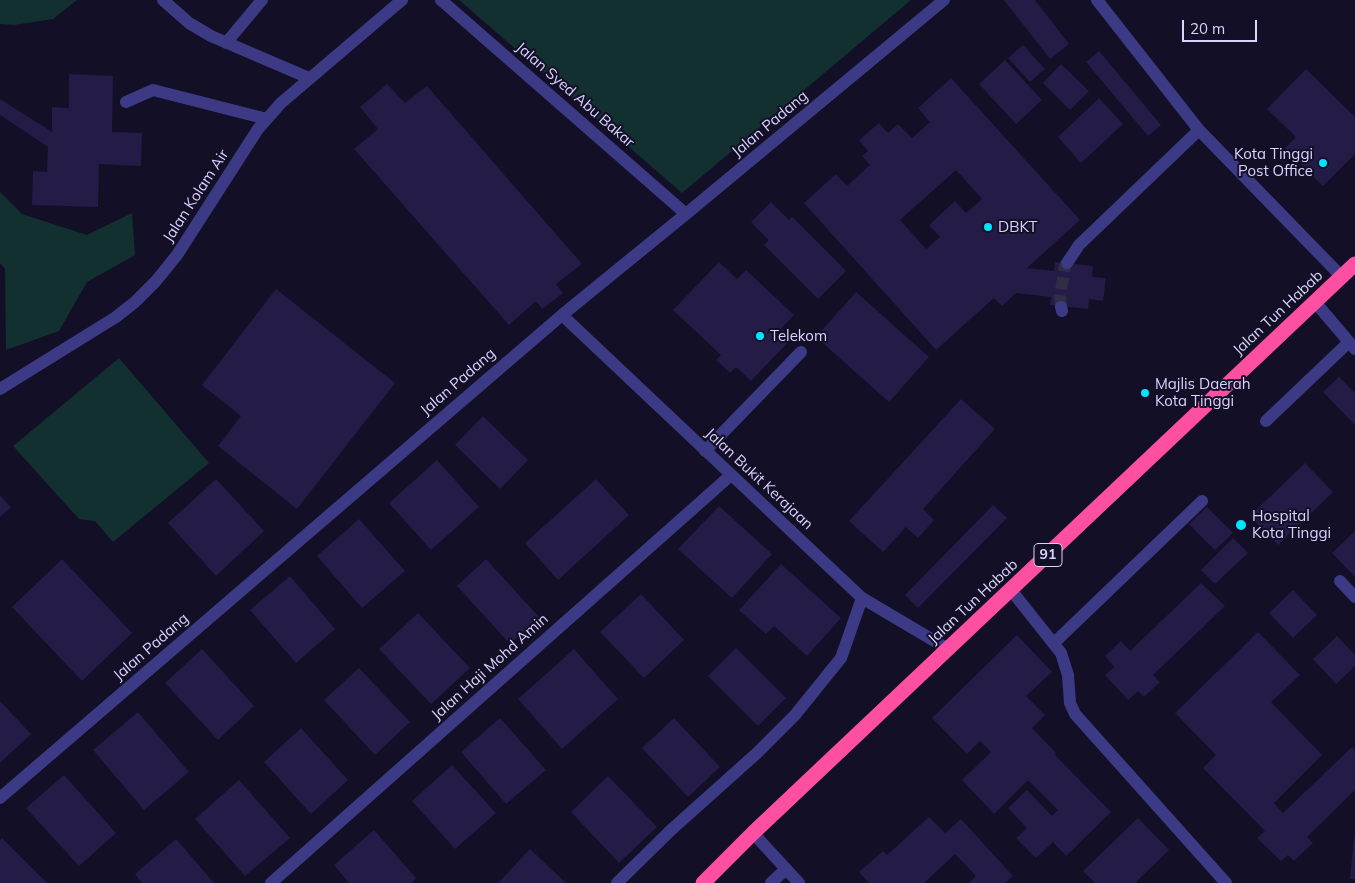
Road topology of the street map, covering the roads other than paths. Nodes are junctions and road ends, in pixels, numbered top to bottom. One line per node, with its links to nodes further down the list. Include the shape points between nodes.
1 (163, 0): 7 (street, via 189,23)
2 (262, 0): 7 (street)
3 (402, 0): 8 (street, Jalan Kolam Air)
4 (441, 0): 12 (street, Jalan Syed Abu Bakar)
5 (944, 0): 12 (street, Jalan Padang)
6 (1097, 0): 11 (street)
7 (226, 43): 8 (street)
8 (310, 78): 10 (street, Jalan Kolam Air)
9 (126, 102): 10 (street, via 153,90)
10 (267, 119): 20 (street, Jalan Kolam Air, via 177,255 142,295 116,317)
11 (1199, 130): 13 (street, via 1078,245); 15 (street)
12 (686, 214): 17 (street, Jalan Padang)
13 (1067, 263)
14 (1355, 264): 15 (highway, Jalan Tun Habab / 91)
15 (1342, 277): 16 (highway, Jalan Tun Habab / 91)
16 (1315, 302): 18 (street); 26 (highway, Jalan Tun Habab / 91)
17 (562, 314): 22 (street, Jalan Bukit Kerajaan); 31 (street, Jalan Padang)
18 (1352, 345): 21 (street)
19 (801, 352): 22 (street)
20 (0, 389)
21 (1266, 421)
22 (705, 450): 23 (street, Jalan Bukit Kerajaan)
23 (731, 475): 28 (street, Jalan Bukit Kerajaan); 34 (street, Jalan Haji Mohd Amin)
24 (1202, 501): 29 (street)
25 (1340, 581): 27 (street)
26 (1011, 590): 29 (street); 30 (highway, Jalan Tun Habab / 91)
27 (1355, 597)
28 (862, 598): 30 (street, Jalan Bukit Kerajaan); 35 (street, via 841,658 796,715)
29 (1054, 643): 39 (street, via 1068,675 1070,703 1075,714)
30 (948, 649): 32 (highway, Jalan Tun Habab / 91)
31 (0, 798)
32 (754, 833): 33 (street); 36 (highway, Jalan Tun Habab / 91)
33 (786, 869): 37 (street); 38 (street)
34 (271, 883)
35 (617, 883)
36 (703, 883)
37 (771, 883)
38 (799, 883)
39 (1226, 883)

